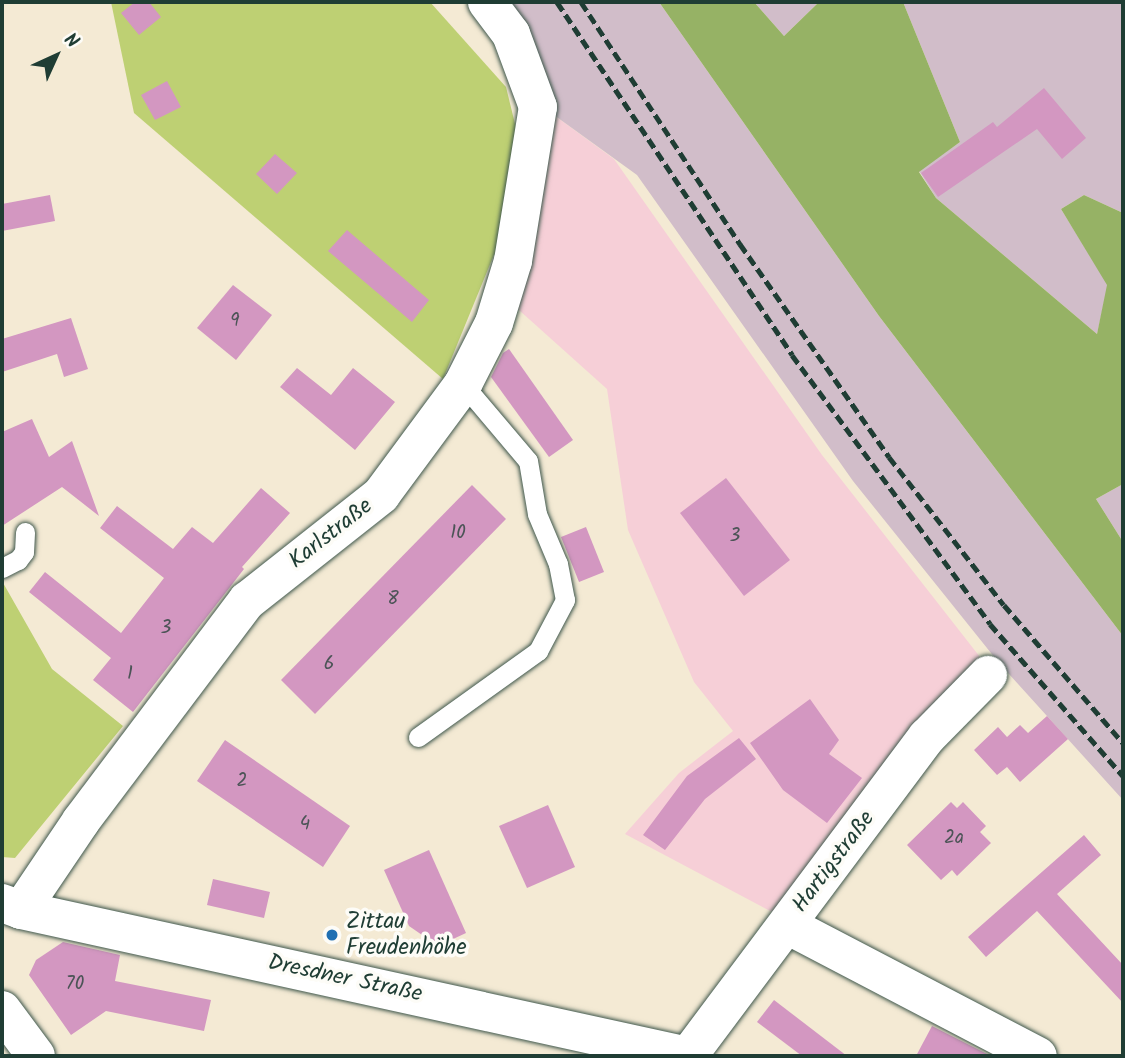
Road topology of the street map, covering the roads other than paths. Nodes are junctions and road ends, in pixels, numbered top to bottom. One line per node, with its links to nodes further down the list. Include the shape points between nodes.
1 (487, 2): 2 (street, Karlstraße, via 511,34 538,107 510,274 494,323)
2 (463, 384): 6 (lane, via 528,461 537,514 558,564 565,600 538,651); 7 (street, Karlstraße, via 381,495 247,601 81,821)
3 (25, 532): 4 (lane, via 18,560)
4 (2, 568)
5 (988, 675): 8 (street, Hartigstraße, via 927,737)
6 (418, 737)
7 (6, 911): 11 (street, Dresdner Straße, via 315,972)
8 (787, 925): 11 (street, Hartigstraße); 12 (street)
9 (2, 1010): 10 (street)
10 (36, 1056)
11 (688, 1056)
12 (1038, 1056)

